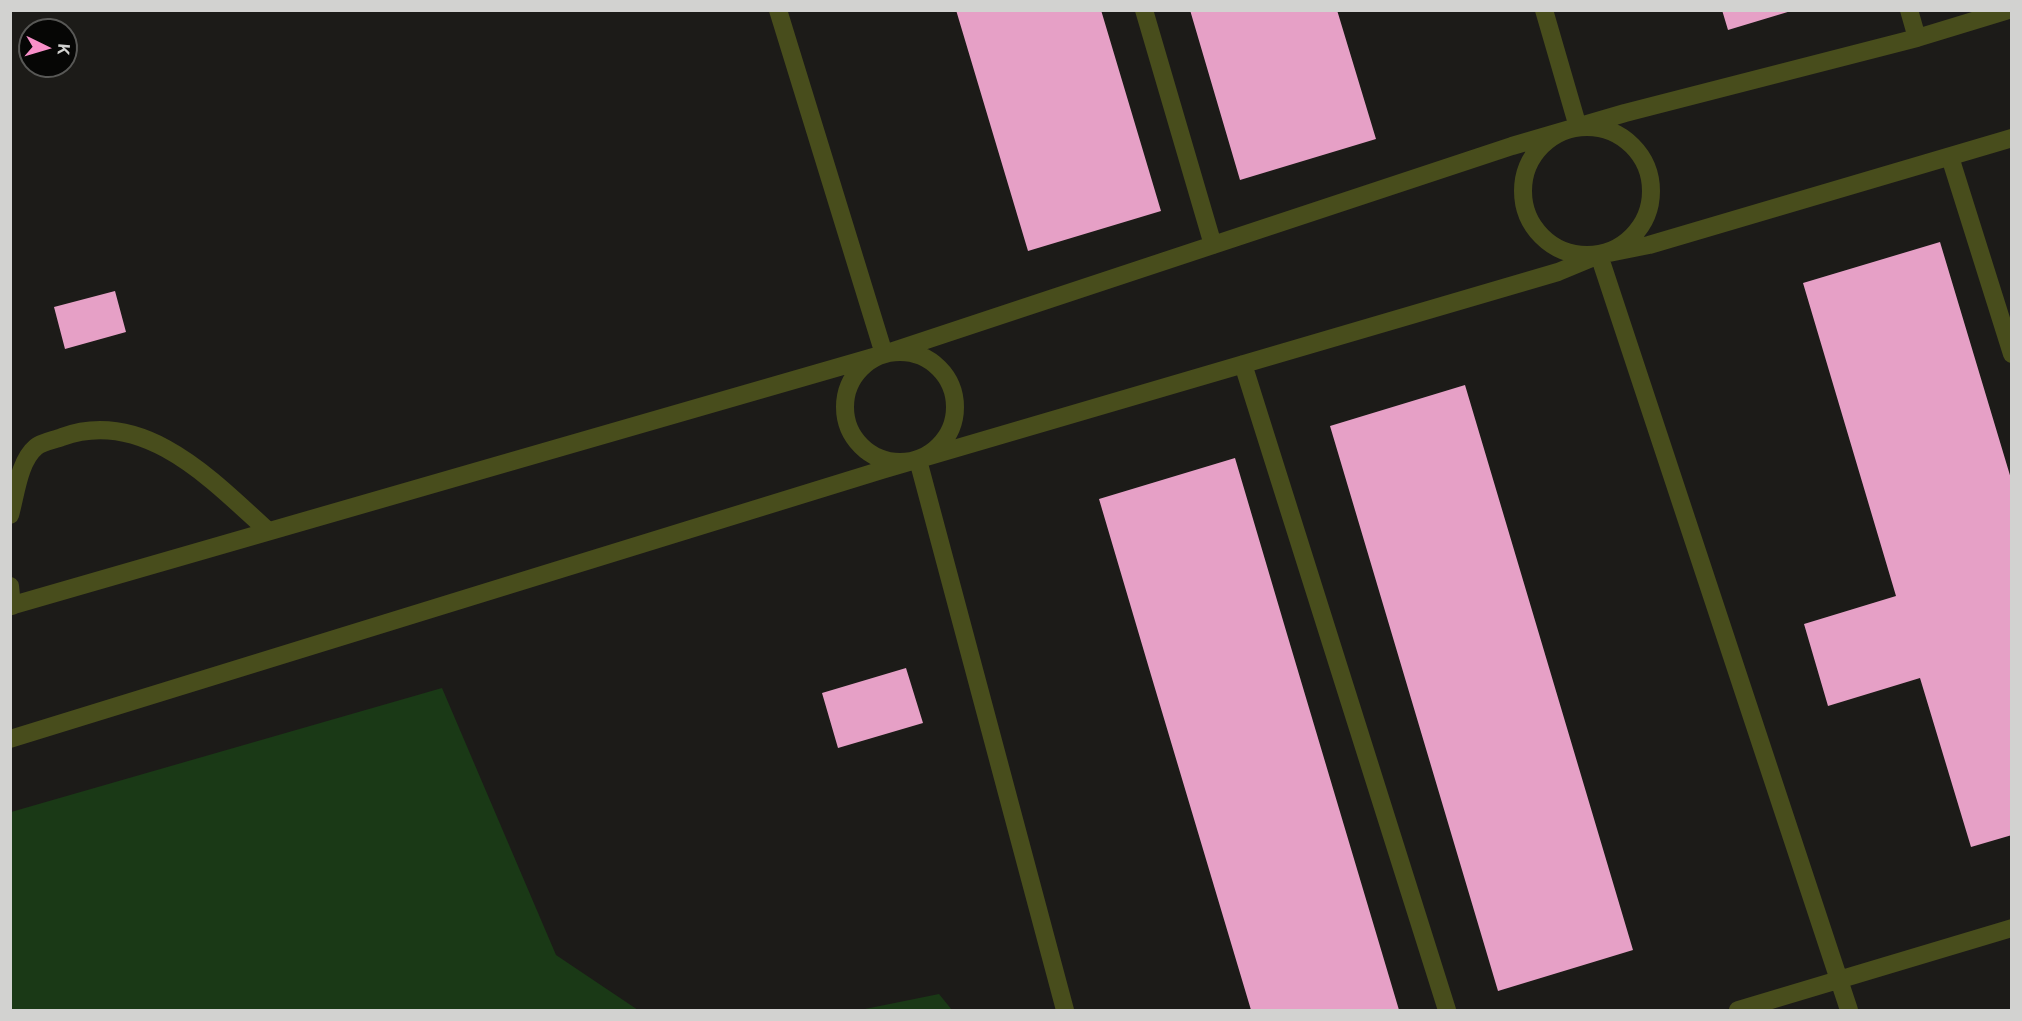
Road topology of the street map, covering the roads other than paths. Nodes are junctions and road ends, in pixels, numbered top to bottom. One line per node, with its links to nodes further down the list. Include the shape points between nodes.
1 (778, 10): 12 (street)
2 (1144, 10): 10 (street)
3 (1544, 10): 7 (street)
4 (1909, 10): 6 (street)
5 (2009, 10): 6 (street)
6 (1917, 38): 7 (street)
7 (1578, 127): 10 (street); 11 (street, via 1598,127 1633,145 1650,180 1651,201 1645,219 1618,248); 11 (street, via 1559,133 1536,153 1524,181 1524,201 1530,220 1542,237 1559,249)
8 (2012, 138): 9 (street)
9 (1950, 157): 11 (street, via 1649,245); 13 (street)
10 (1213, 245): 12 (street)
11 (1599, 255): 14 (street, via 1558,272); 22 (street)
12 (884, 354): 15 (street, via 918,354 946,375 954,390 953,425 933,453); 15 (street, via 868,362 848,389 847,424 867,452 900,463); 17 (street)
13 (2012, 354)
14 (1243, 364): 15 (street); 24 (street)
15 (918, 460): 20 (street); 23 (street)
16 (10, 515): 17 (street, via 24,464 37,446 76,432 108,432 138,435 193,463)
17 (267, 530): 19 (street)
18 (10, 586): 19 (street)
19 (11, 606)
20 (10, 739)
21 (2012, 928): 22 (street)
22 (1839, 980): 25 (street); 26 (street)
23 (1065, 1011)
24 (1447, 1011)
25 (1738, 1011)
26 (1849, 1011)

